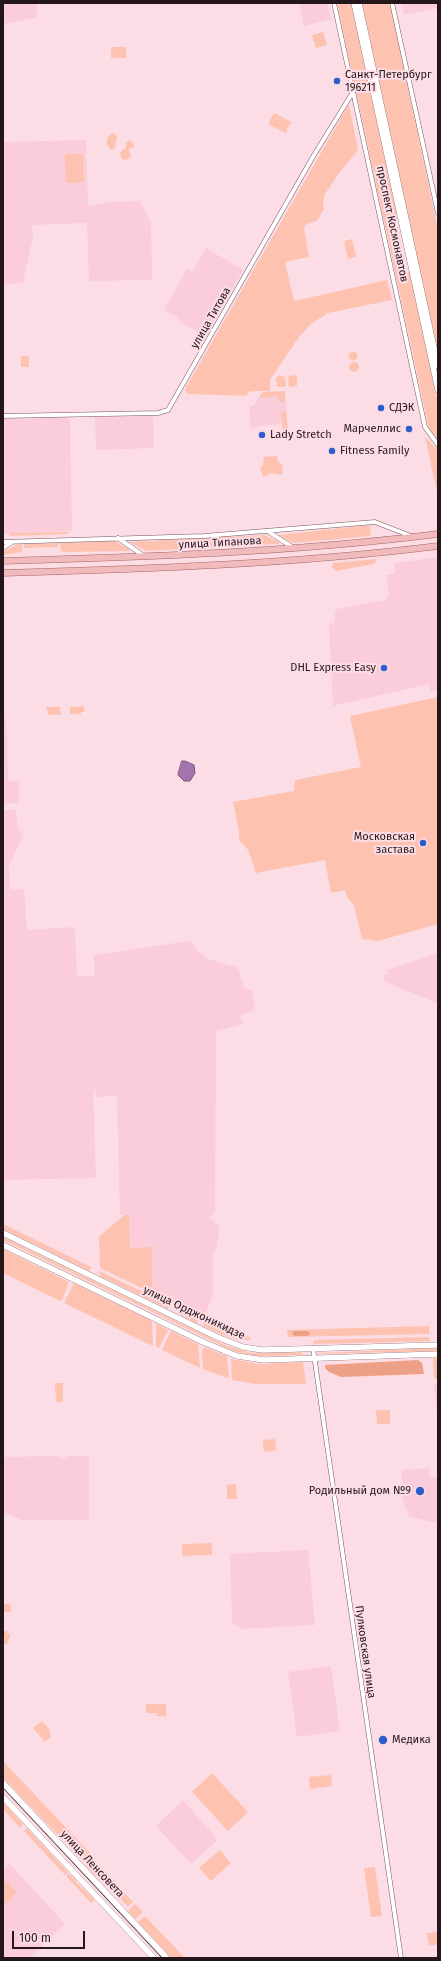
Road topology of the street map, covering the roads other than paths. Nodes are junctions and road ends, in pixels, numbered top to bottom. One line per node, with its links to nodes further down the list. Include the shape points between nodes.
1 (334, 3): 5 (street, проспект Космонавтов)
2 (354, 3): 8 (street, проспект Космонавтов)
3 (359, 3): 7 (street, проспект Космонавтов)
4 (392, 3): 6 (street)
5 (353, 92): 9 (street, улица Титова, via 314,155 168,410 158,413); 10 (street, проспект Космонавтов, via 425,427)
6 (438, 213)
7 (438, 366)
8 (438, 390)
9 (3, 416)
10 (438, 445)
11 (268, 532): 13 (street, via 375,522); 14 (street); 19 (street)
12 (438, 534): 13 (main road, улица Типанова)
13 (412, 537): 19 (main road, улица Типанова)
14 (118, 538): 16 (street); 20 (street)
15 (3, 542): 16 (street)
16 (12, 542): 18 (street)
17 (438, 546): 22 (main road, улица Типанова, via 328,558 228,565)
18 (3, 548)
19 (294, 549): 20 (main road, улица Типанова)
20 (146, 557): 21 (main road, улица Типанова)
21 (3, 561)
22 (3, 573)
23 (3, 1233): 26 (street, улица Орджоникидзе, via 238,1345 262,1350)
24 (3, 1245): 28 (street, улица Орджоникидзе, via 231,1354 258,1360)
25 (438, 1344): 26 (street, улица Орджоникидзе)
26 (312, 1348): 28 (street, Пулковская улица)
27 (438, 1354): 28 (street, улица Орджоникидзе)
28 (313, 1358): 33 (street, Пулковская улица)
29 (3, 1783): 32 (street, улица Ленсовета)
30 (3, 1797): 31 (street, улица Ленсовета)
31 (154, 1958)
32 (166, 1958)
33 (401, 1958)

